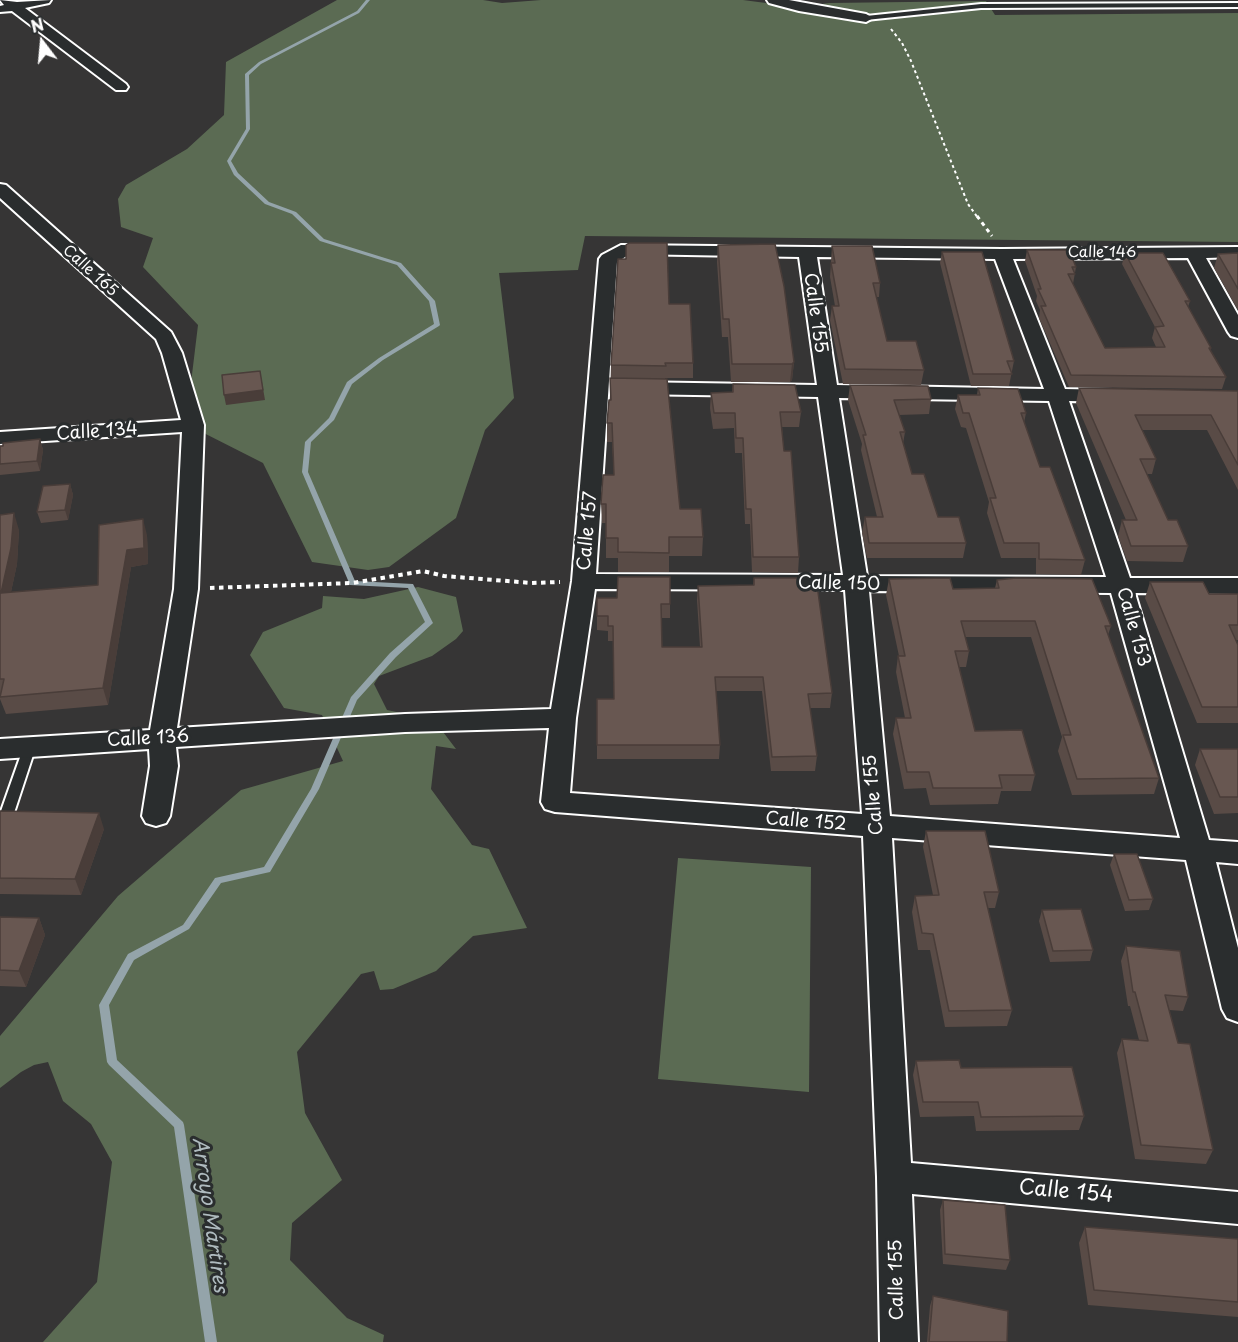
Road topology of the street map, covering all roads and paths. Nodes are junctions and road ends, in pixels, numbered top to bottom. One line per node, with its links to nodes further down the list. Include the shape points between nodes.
1 (44, 0): 3 (street)
2 (774, 0): 8 (street)
3 (11, 3): 7 (street); 9 (street)
4 (979, 3): 5 (lane); 8 (lane)
5 (1191, 3): 6 (lane)
6 (1238, 5)
7 (0, 10)
8 (866, 18): 15 (path, via 888,26 902,43 968,204)
9 (121, 87)
10 (0, 189): 11 (street, Calle 165)
11 (8, 206): 22 (street, Calle 165, via 164,336)
12 (807, 251): 15 (street, Calle 146); 16 (street, Calle 146, via 627,249); 19 (street, Calle 155)
13 (1194, 252): 14 (street, Calle 146); 15 (street, Calle 146); 17 (street)
14 (1238, 252)
15 (1002, 254): 20 (street, Calle 153)
16 (609, 259): 18 (street, Calle 157)
17 (1238, 332)
18 (600, 388): 19 (street); 24 (street, Calle 157)
19 (826, 391): 20 (street); 25 (street, Calle 155)
20 (1057, 395): 21 (street); 26 (street, Calle 153)
21 (1136, 396)
22 (193, 425): 23 (street, Calle 134); 28 (street)
23 (0, 438)
24 (584, 581): 25 (street, Calle 150); 28 (path, via 532,583 423,571 352,583); 29 (street, Calle 157)
25 (856, 584): 26 (street, Calle 150); 36 (street, Calle 155)
26 (1122, 586): 27 (street, Calle 150); 37 (street, Calle 153)
27 (1238, 586)
28 (186, 589): 30 (street)
29 (563, 718): 30 (street, Calle 136); 33 (street, Calle 157)
30 (162, 738): 31 (street, Calle 136); 35 (street, via 164,766)
31 (30, 746): 32 (street, Calle 136); 34 (lane)
32 (0, 750)
33 (555, 802): 36 (street, Calle 152)
34 (6, 816)
35 (156, 816)
36 (877, 827): 37 (street, Calle 152); 40 (street, Calle 155)
37 (1198, 850): 38 (street, Calle 152); 39 (street, Calle 153)
38 (1238, 853)
39 (1238, 1009)
40 (894, 1177): 41 (street, Calle 154); 42 (street, Calle 155)
41 (1238, 1208)
42 (899, 1342)

